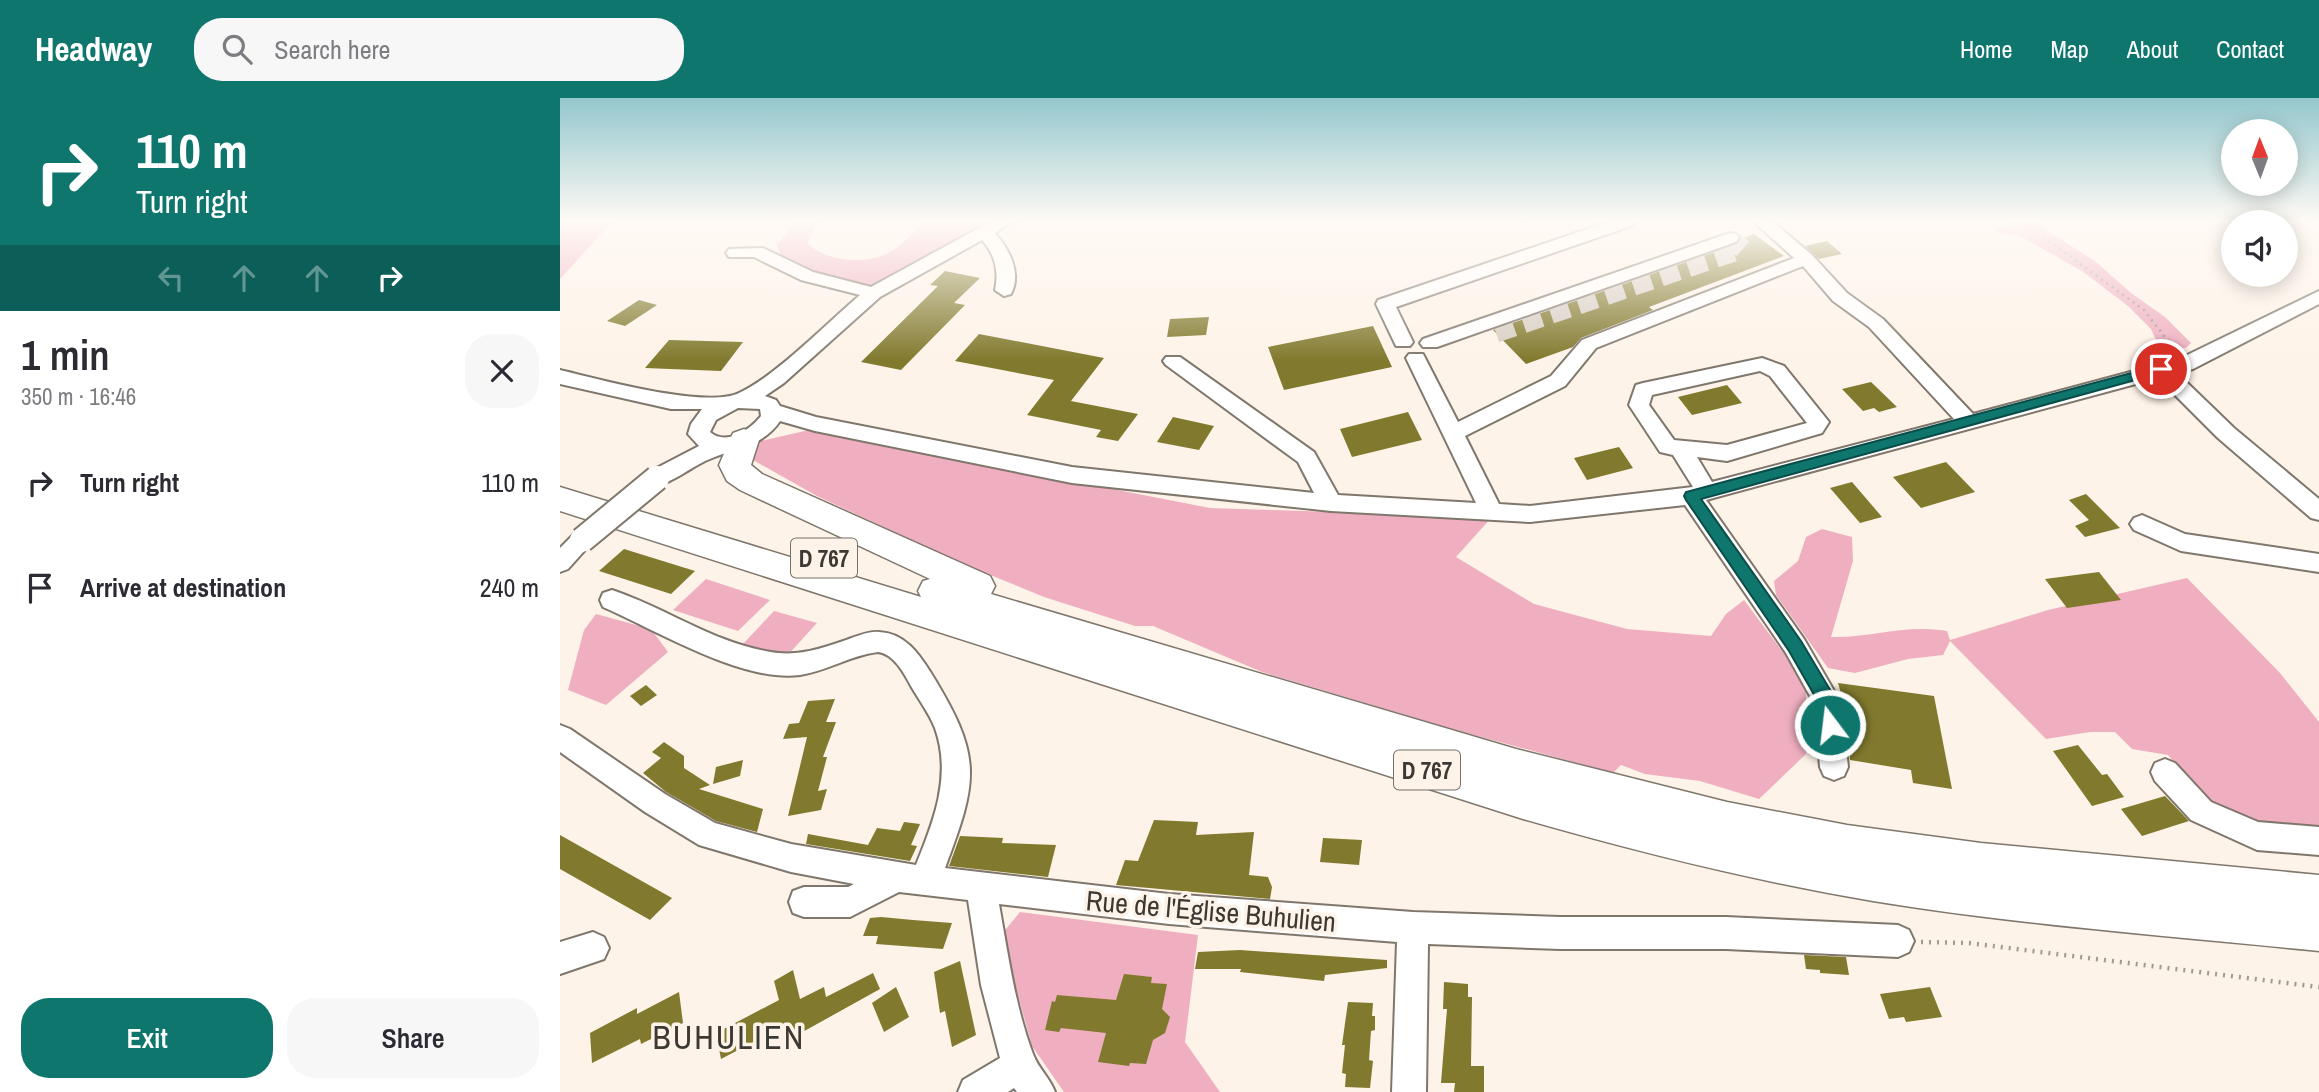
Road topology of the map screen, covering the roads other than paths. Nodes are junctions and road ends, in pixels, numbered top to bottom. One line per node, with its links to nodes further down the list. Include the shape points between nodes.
1 (792, 268): 9 (street)
2 (919, 268): 9 (street)
3 (1006, 268): 8 (street, via 1009,278)
4 (1489, 268): 13 (street, via 1385,304)
5 (1649, 268): 12 (street)
6 (1782, 268): 23 (street, via 1589,344 1559,381)
7 (1814, 268): 20 (street, via 1840,297 1876,323)
8 (1004, 290)
9 (873, 293): 17 (street)
10 (2319, 297): 15 (street, via 2186,364)
11 (1496, 333): 12 (street)
12 (1455, 335): 13 (street)
13 (1416, 348): 23 (street)
14 (1174, 361): 29 (street, via 1306,457)
15 (2161, 369): 20 (street); 31 (street, via 2225,433)
16 (560, 377): 18 (street)
17 (777, 378): 19 (street); 22 (street)
18 (671, 402): 19 (street); 21 (street)
19 (737, 402): 21 (street); 22 (street, via 754,400)
20 (1967, 421): 27 (street)
21 (702, 423): 22 (street, via 702,440); 26 (street, via 690,444)
22 (754, 426): 26 (street); 29 (street, via 815,424 1072,475); 36 (highway, D 767, via 734,465 737,473 751,482)
23 (1451, 434): 30 (street)
24 (1680, 448): 24 (street, via 1668,447 1639,405 1643,390 1762,364 1777,371 1818,422 1815,428 1727,453); 27 (street)
25 (560, 477): 36 (highway, D 767)
26 (657, 478): 33 (street, bridge)
27 (1699, 494): 30 (street, via 1530,514); 38 (street, via 1828,704)
28 (560, 499): 46 (highway, D 767, via 1641,833 1876,880)
29 (1331, 503): 30 (street)
30 (1491, 511)
31 (2319, 512)
32 (2141, 524): 34 (street, via 2181,542)
33 (560, 563)
34 (2319, 563)
35 (612, 600): 41 (street, via 771,664 808,664 871,642 884,642 900,651 949,728 957,754 953,803)
36 (1089, 638): 43 (highway, D 767, via 1578,786 1745,826 2000,864)
37 (560, 737): 41 (street, Rue de l'Église Buhulien, via 709,835 791,858)
38 (1833, 767)
39 (2165, 772): 40 (street, via 2201,811 2257,836)
40 (2319, 841)
41 (911, 878): 42 (street, Rue de l'Église Buhulien); 44 (street, via 850,902)
42 (981, 887): 45 (street, Rue de l'Église Buhulien, via 1169,909); 50 (street, via 997,985)
43 (2319, 896)
44 (803, 902)
45 (1413, 928): 47 (street, Rue de l'Église Buhulien, via 1726,933); 52 (street)
46 (2319, 929)
47 (1898, 942)
48 (593, 948): 49 (street)
49 (560, 958)
50 (1028, 1079): 51 (street)
51 (975, 1092)
52 (1409, 1092)

